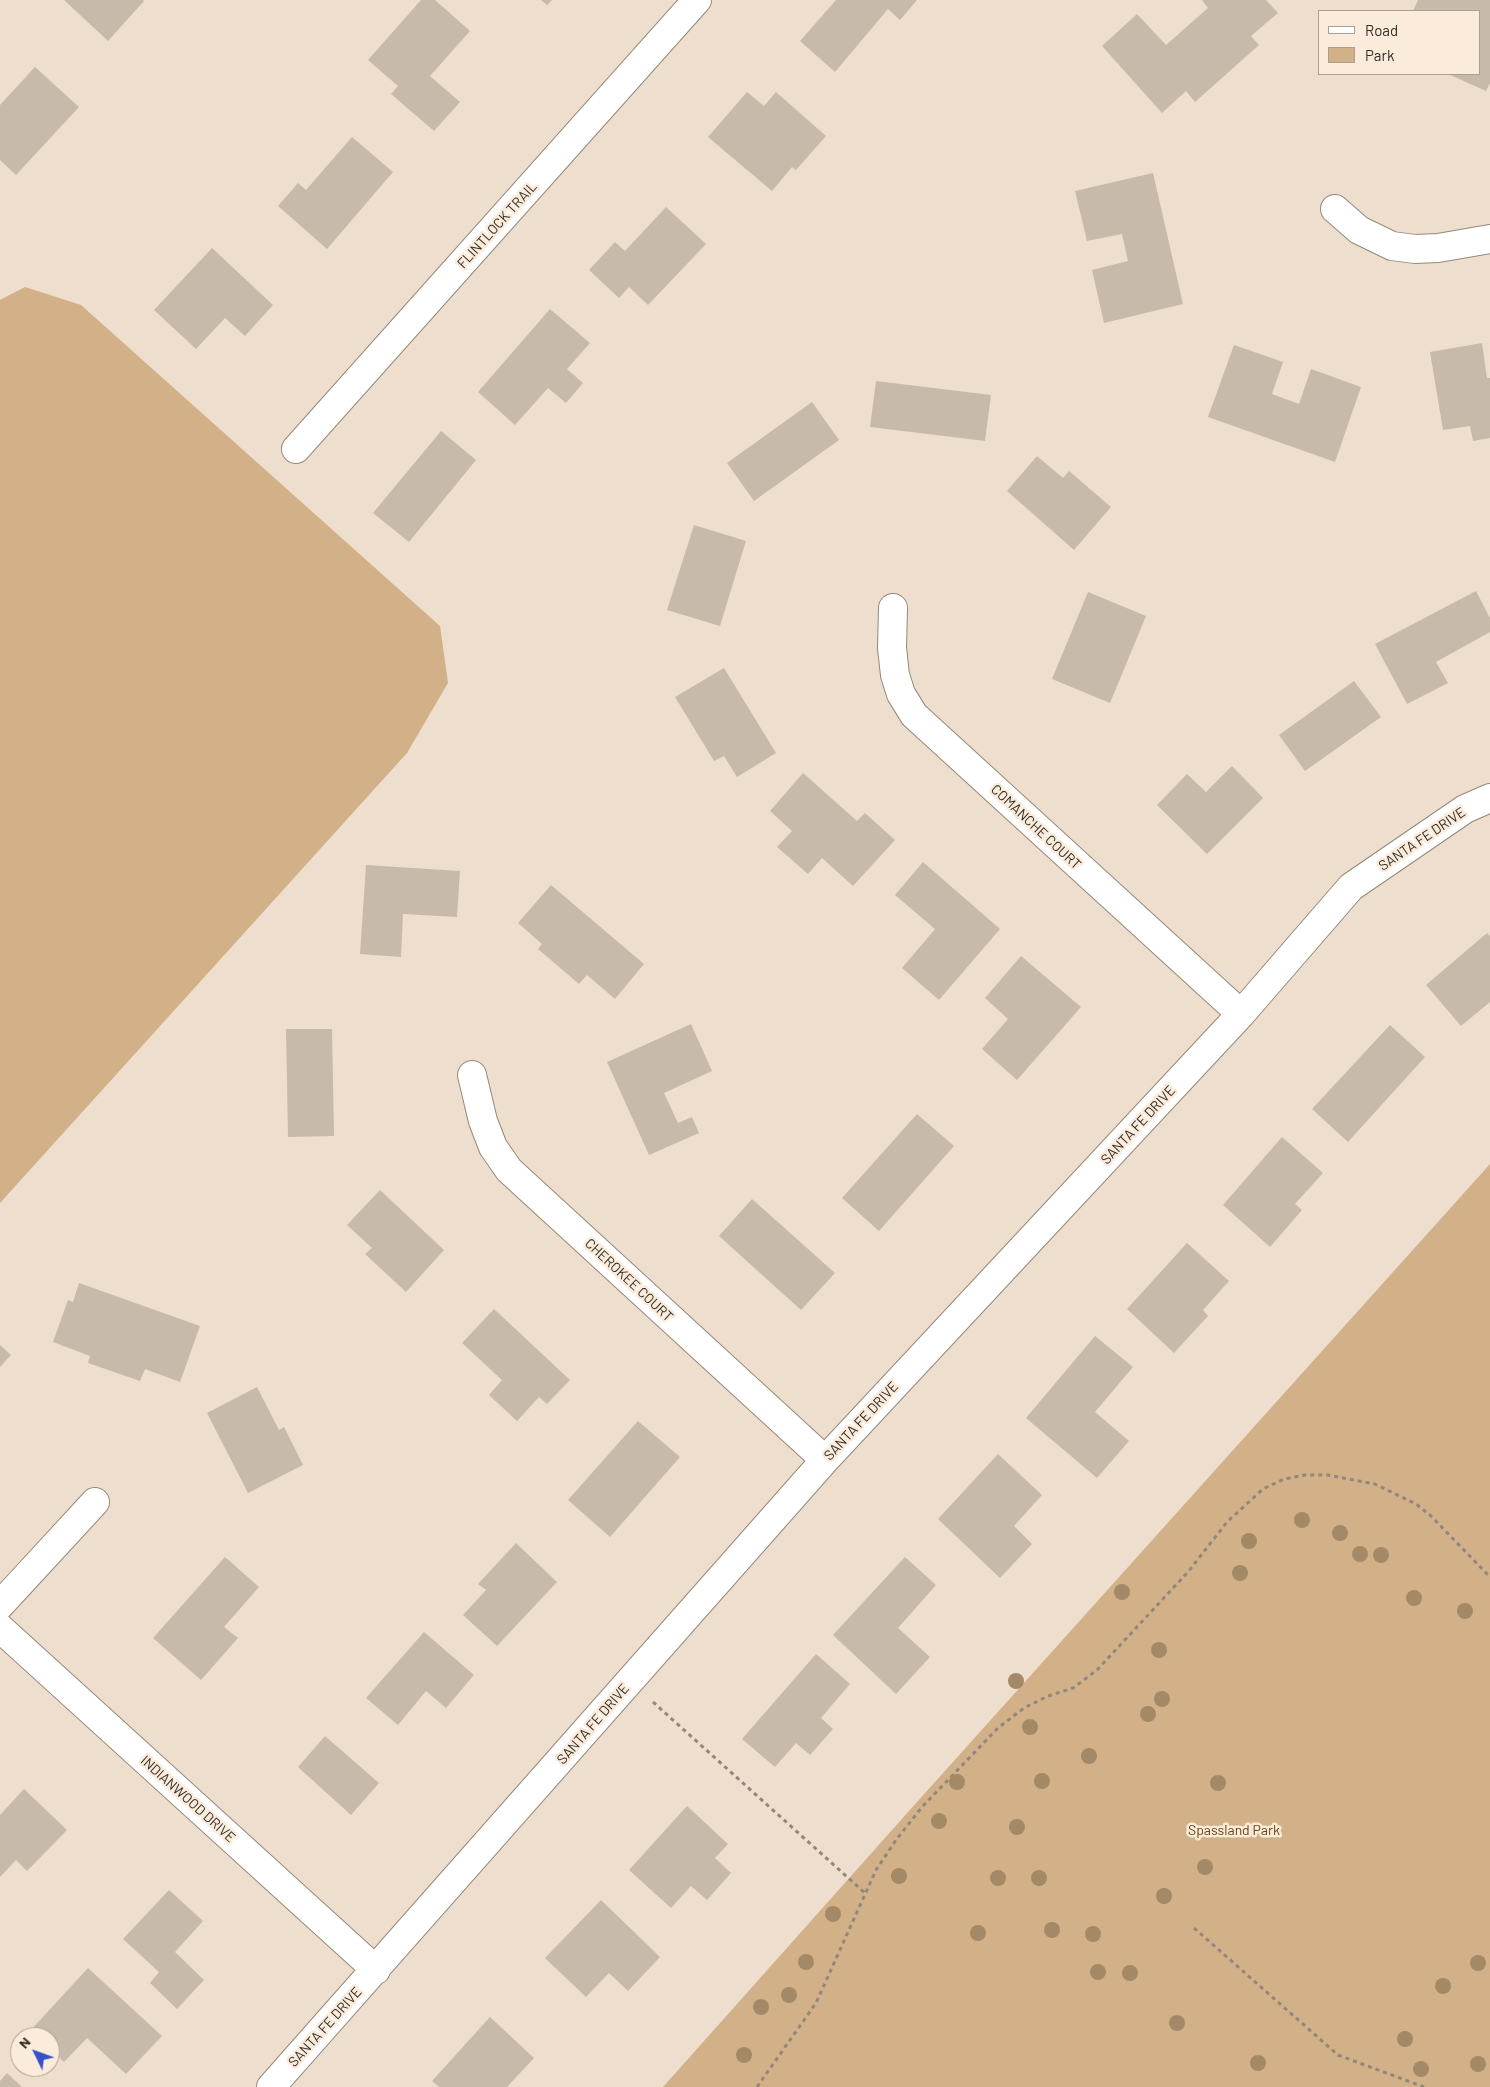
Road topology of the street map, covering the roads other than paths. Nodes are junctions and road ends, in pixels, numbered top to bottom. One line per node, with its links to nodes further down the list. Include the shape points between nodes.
1 (697, 0): 4 (street, FLINTLOCK TRAIL)
2 (1335, 209): 3 (street, via 1359,230 1392,246 1438,248)
3 (1490, 239)
4 (296, 449)
5 (893, 608): 7 (street, COMANCHE COURT, via 895,675 901,694 914,715)
6 (1490, 798): 7 (street, SANTA FE DRIVE, via 1465,809 1350,887)
7 (1241, 1014): 9 (street, SANTA FE DRIVE)
8 (472, 1075): 9 (street, CHEROKEE COURT, via 494,1148 509,1170)
9 (825, 1460): 13 (street, SANTA FE DRIVE)
10 (94, 1502): 11 (street)
11 (0, 1605)
12 (0, 1628): 13 (street, INDIANWOOD DRIVE)
13 (376, 1970): 14 (street, SANTA FE DRIVE)
14 (271, 2087)

